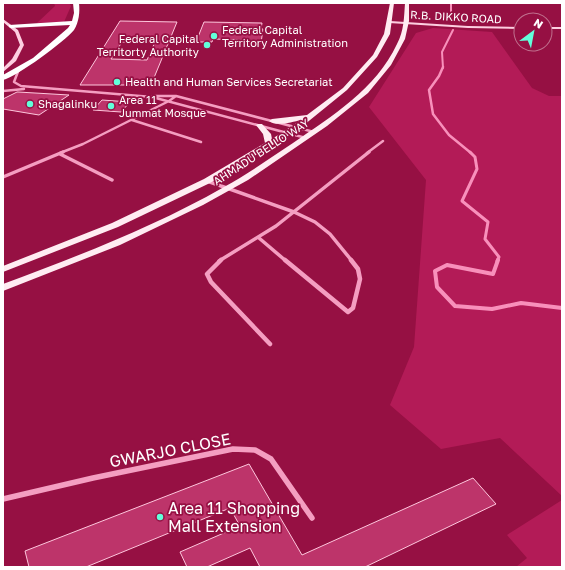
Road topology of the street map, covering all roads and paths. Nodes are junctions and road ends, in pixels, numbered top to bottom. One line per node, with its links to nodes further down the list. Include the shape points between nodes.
1 (76, 3): 7 (highway, via 78,9)
2 (392, 3): 5 (main road, AHMADU BELLO WAY)
3 (407, 3): 6 (main road, AHMADU BELLO WAY)
4 (3, 20): 10 (street)
5 (390, 21): 6 (street, R.B. DIKKO ROAD); 23 (main road, AHMADU BELLO WAY, via 381,47 363,71)
6 (407, 22): 9 (street, R.B. DIKKO ROAD); 28 (main road, AHMADU BELLO WAY, via 398,49 381,74 350,106)
7 (74, 23): 10 (highway); 12 (highway, via 54,44)
8 (513, 24): 9 (street, R.B. DIKKO ROAD)
9 (467, 25): 11 (street, R.B. DIKKO ROAD)
10 (11, 26): 13 (street, via 22,45 14,60)
11 (513, 28)
12 (19, 70): 14 (highway); 15 (street, via 14,82)
13 (3, 71)
14 (3, 78)
15 (35, 89): 16 (street); 19 (street)
16 (3, 91)
17 (167, 95): 18 (street); 19 (street); 20 (street)
18 (176, 96): 21 (street); 25 (street)
19 (152, 97): 20 (street)
20 (161, 100): 21 (street); 22 (street)
21 (169, 101): 22 (street); 26 (street)
22 (160, 105): 24 (street)
23 (312, 116): 25 (main road); 27 (main road, AHMADU BELLO WAY)
24 (132, 120): 32 (street); 34 (street)
25 (272, 121): 27 (street)
26 (260, 125): 29 (street); 33 (main road, via 267,134)
27 (296, 127): 28 (street); 29 (main road, AHMADU BELLO WAY)
28 (314, 132): 30 (main road, AHMADU BELLO WAY)
29 (288, 133): 30 (street); 33 (main road, AHMADU BELLO WAY)
30 (306, 138): 38 (main road, AHMADU BELLO WAY)
31 (383, 141): 39 (street)
32 (201, 142)
33 (269, 144): 37 (main road, AHMADU BELLO WAY)
34 (60, 154): 35 (street); 36 (street)
35 (3, 177)
36 (112, 180)
37 (207, 181): 38 (street); 41 (main road, AHMADU BELLO WAY, via 115,225)
38 (227, 189): 39 (street); 42 (main road, AHMADU BELLO WAY, via 133,236)
39 (294, 212): 40 (street); 40 (street, via 315,222 330,234 358,269 361,281 354,308 348,312 331,301)
40 (259, 238): 43 (street, via 217,263 207,274 211,282)
41 (3, 269)
42 (3, 288)
43 (270, 344)
44 (3, 499): 45 (street, GWARJO CLOSE, via 233,449 255,450 271,459)
45 (312, 518)

